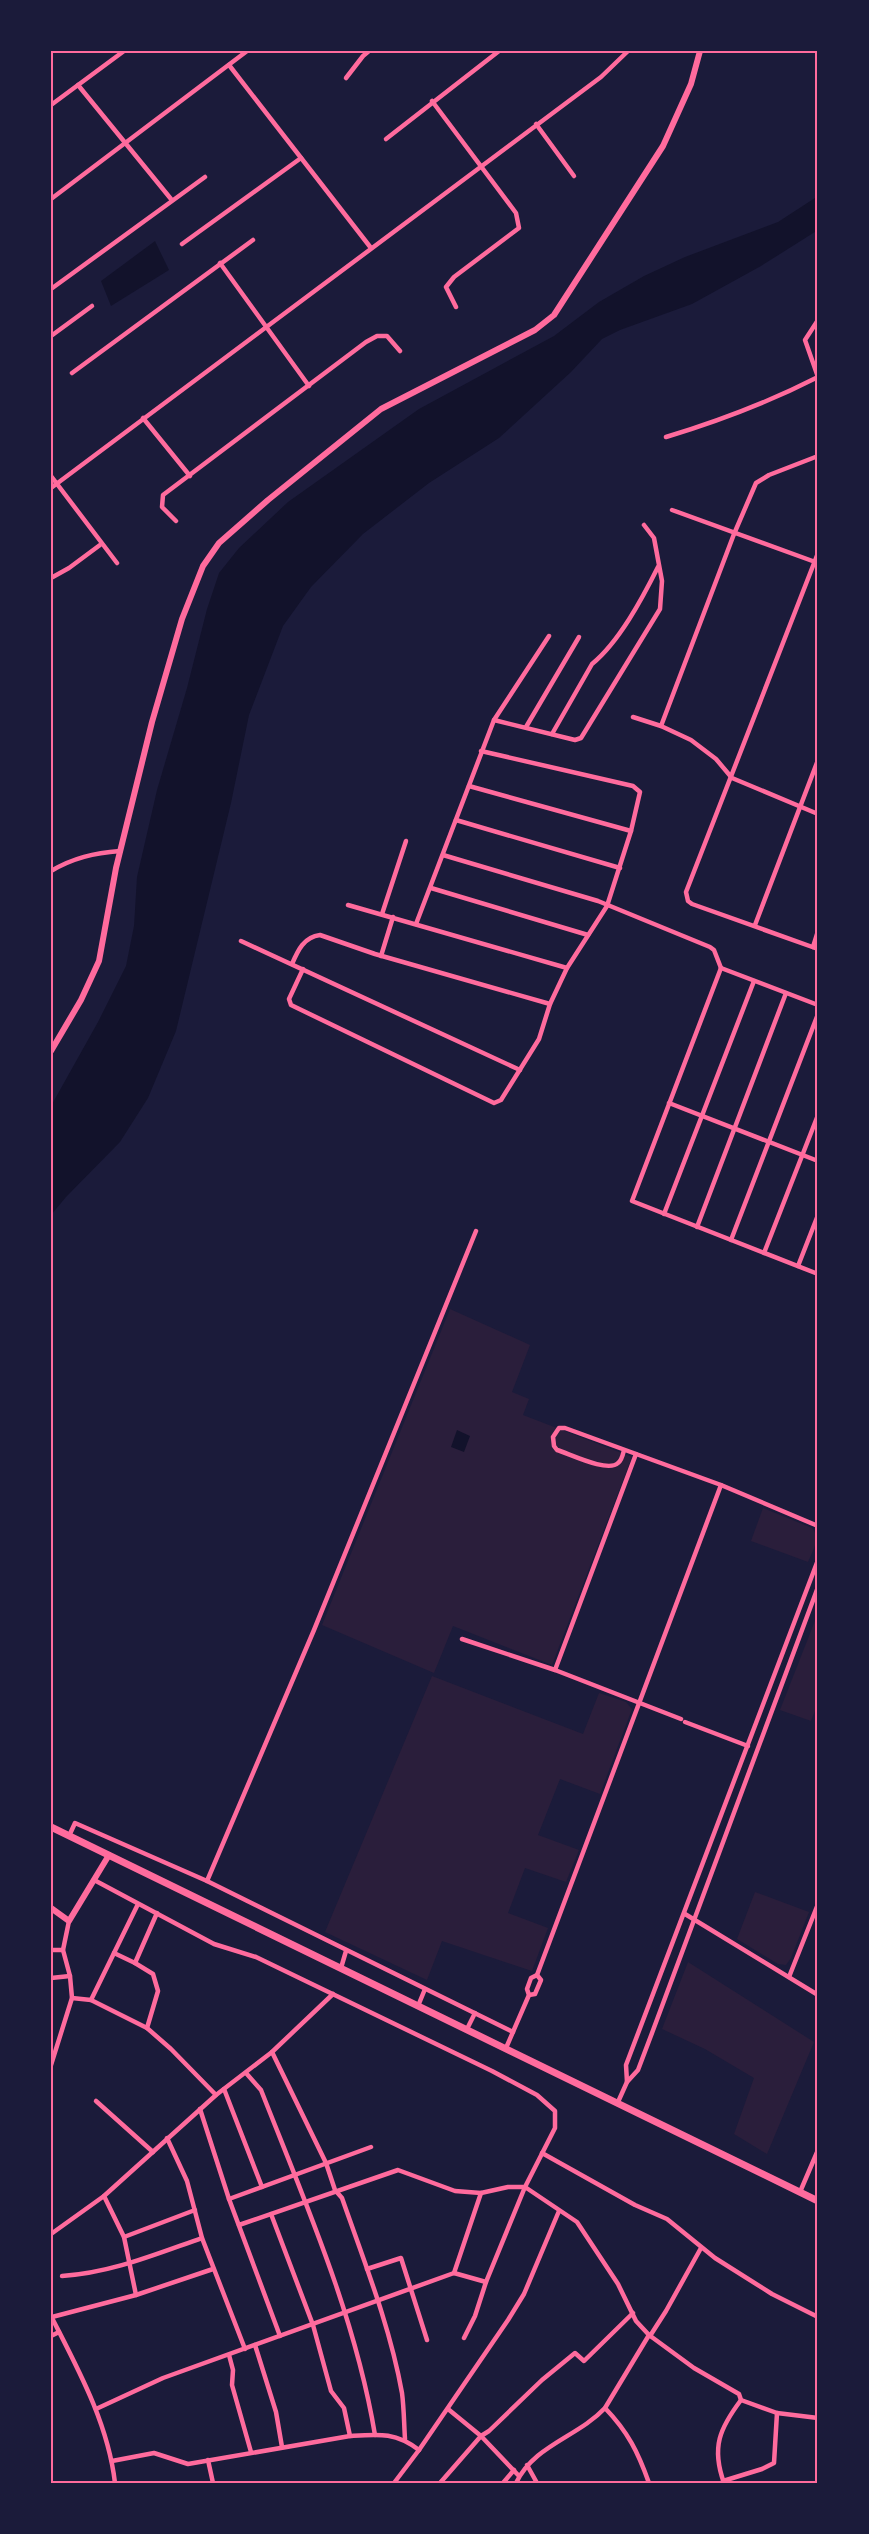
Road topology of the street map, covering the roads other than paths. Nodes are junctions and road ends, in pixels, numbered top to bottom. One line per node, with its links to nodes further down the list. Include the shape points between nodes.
1 (124, 51): 9 (street)
2 (247, 51): 7 (street)
3 (369, 51): 8 (street)
4 (499, 51): 10 (street)
5 (628, 51): 12 (street, via 601,77)
6 (700, 51): 68 (street, via 691,84 663,146 554,315 536,330 381,409 268,500 211,554 195,582 182,619)
7 (229, 65): 14 (street); 15 (street)
8 (346, 78)
9 (78, 85): 11 (street); 14 (street)
10 (432, 101): 13 (street); 16 (street)
11 (51, 105)
12 (536, 124): 16 (street); 17 (street)
13 (386, 139)
14 (125, 142): 19 (street); 20 (street)
15 (302, 158): 22 (street); 23 (street)
16 (481, 165): 23 (street); 27 (street, via 516,213 519,228 446,287)
17 (574, 176)
18 (204, 177): 20 (street)
19 (51, 199)
20 (171, 199): 25 (street)
21 (253, 240): 24 (street)
22 (182, 244)
23 (371, 248): 29 (street)
24 (220, 263): 29 (street); 32 (street)
25 (51, 289)
26 (92, 306): 30 (street)
27 (456, 307)
28 (818, 320): 33 (street, via 806,340)
29 (267, 326): 34 (street); 35 (street)
30 (51, 336)
31 (400, 351): 34 (street, via 387,336 377,336)
32 (72, 373)
33 (818, 377): 36 (street, via 727,418)
34 (309, 386): 39 (street)
35 (143, 418): 39 (street); 40 (street)
36 (666, 436)
37 (818, 456): 45 (street, via 756,483)
38 (51, 476): 40 (street)
39 (190, 476): 43 (street, via 163,495 162,507)
40 (57, 484): 41 (street); 46 (street)
41 (51, 488)
42 (672, 510): 45 (street)
43 (176, 521)
44 (645, 525): 50 (street, via 654,538)
45 (734, 534): 48 (street); 57 (street)
46 (100, 545): 49 (street); 51 (street)
47 (818, 553): 48 (street)
48 (816, 562): 61 (street)
49 (117, 563)
50 (658, 567): 58 (street, via 628,619 592,664); 58 (street, via 662,581 660,609 581,738)
51 (51, 578)
52 (549, 636): 55 (street)
53 (579, 637): 56 (street)
54 (633, 717): 57 (street)
55 (494, 720): 56 (street); 59 (street)
56 (526, 726): 58 (street)
57 (662, 726): 61 (street, via 703,748)
58 (552, 734)
59 (481, 751): 62 (street); 66 (street, via 633,786 640,797)
60 (818, 760): 63 (street)
61 (732, 778): 63 (street); 78 (street, via 686,892 692,904)
62 (469, 786): 65 (street); 66 (street)
63 (800, 807): 64 (street); 78 (street)
64 (818, 814)
65 (456, 820): 69 (street); 70 (street)
66 (631, 831): 70 (street)
67 (406, 841): 75 (street)
68 (120, 851): 71 (street, via 70,860); 93 (street, via 99,961)
69 (443, 855): 72 (street); 74 (street)
70 (620, 868): 74 (street)
71 (51, 871)
72 (431, 888): 77 (street); 80 (street)
73 (348, 905): 75 (street)
74 (608, 906): 80 (street); 86 (street, via 710,946)
75 (382, 914): 76 (street)
76 (393, 917): 77 (street); 83 (street)
77 (416, 924): 85 (street)
78 (755, 926): 82 (street)
79 (818, 931): 82 (street)
80 (588, 935): 85 (street)
81 (242, 941): 84 (street)
82 (815, 948)
83 (381, 956): 84 (street, via 315,936 300,947); 90 (street)
84 (292, 964): 87 (street)
85 (567, 968): 90 (street)
86 (721, 968): 88 (street); 95 (street)
87 (303, 969): 94 (street); 94 (street, via 289,999 291,1005 494,1103 501,1101)
88 (754, 981): 89 (street); 96 (street)
89 (786, 993): 91 (street); 98 (street)
90 (550, 1004): 94 (street, via 539,1039)
91 (818, 1005)
92 (818, 1014): 99 (street)
93 (51, 1051)
94 (520, 1070)
95 (669, 1103): 96 (street); 102 (street, via 632,1201)
96 (700, 1115): 98 (street); 102 (street)
97 (818, 1115): 100 (street)
98 (734, 1128): 99 (street); 104 (street)
99 (769, 1142): 100 (street); 106 (street)
100 (802, 1155): 101 (street); 107 (street)
101 (818, 1161)
102 (664, 1214): 104 (street)
103 (818, 1215): 108 (street)
104 (696, 1227): 106 (street)
105 (476, 1231): 124 (street)
106 (731, 1240): 107 (street)
107 (765, 1253): 108 (street)
108 (798, 1266): 109 (street)
109 (818, 1274)
110 (624, 1450): 110 (street, via 618,1464 609,1467 557,1450 553,1437 559,1428 565,1428); 111 (street)
111 (636, 1454): 112 (street); 117 (street)
112 (721, 1485): 113 (street); 118 (street)
113 (818, 1526)
114 (818, 1560): 119 (street)
115 (818, 1587): 131 (street)
116 (462, 1639): 117 (street)
117 (555, 1670): 118 (street)
118 (638, 1702): 119 (street); 138 (street)
119 (748, 1746): 129 (street)
120 (51, 1827): 121 (main road)
121 (69, 1836): 122 (main road); 124 (street, via 75,1823)
122 (109, 1855): 123 (street); 137 (main road)
123 (96, 1881): 125 (street); 130 (street)
124 (207, 1881): 134 (street)
125 (138, 1904): 128 (street); 135 (street)
126 (818, 1904): 140 (street)
127 (51, 1908): 130 (street)
128 (157, 1913): 136 (street); 143 (street, via 220,1947 256,1957)
129 (685, 1914): 131 (street); 157 (street, via 626,2065)
130 (69, 1921): 133 (street)
131 (696, 1921): 140 (street); 157 (street, via 638,2070)
132 (51, 1950): 133 (street)
133 (63, 1950): 139 (street)
134 (346, 1951): 137 (street); 142 (street)
135 (114, 1953): 136 (street); 147 (street)
136 (135, 1963): 150 (street, via 153,1974 158,1991)
137 (340, 1968): 148 (main road)
138 (537, 1975): 144 (street, via 531,1977); 144 (street, via 541,1980 535,1994)
139 (70, 1976): 141 (street); 146 (street)
140 (789, 1977): 145 (street)
141 (51, 1978)
142 (425, 1989): 148 (street); 149 (street)
143 (333, 1994): 154 (street); 167 (street, via 552,2106 555,2128)
144 (529, 1995): 152 (street)
145 (818, 1995)
146 (72, 1998): 147 (street); 155 (street)
147 (91, 2000): 150 (street)
148 (418, 2006): 151 (main road)
149 (475, 2013): 151 (street); 152 (street)
150 (147, 2028): 159 (street)
151 (467, 2029): 153 (main road)
152 (513, 2032): 153 (street)
153 (506, 2048): 161 (main road)
154 (272, 2052): 156 (street); 168 (street)
155 (51, 2064)
156 (246, 2073): 158 (street); 169 (street, via 261,2090)
157 (627, 2082): 161 (street)
158 (224, 2089): 159 (street); 170 (street)
159 (216, 2095): 162 (street)
160 (96, 2101): 166 (street)
161 (618, 2103): 173 (main road)
162 (200, 2109): 163 (street); 176 (street)
163 (167, 2138): 166 (street); 179 (street, via 187,2181)
164 (371, 2147): 168 (street)
165 (818, 2150): 173 (street)
166 (153, 2152): 175 (street)
167 (543, 2153): 171 (street); 186 (street, via 667,2219)
168 (326, 2163): 169 (street); 172 (street)
169 (294, 2175): 170 (street); 178 (street)
170 (261, 2187): 176 (street)
171 (525, 2187): 174 (street); 180 (street); 192 (street)
172 (335, 2190): 174 (street, via 398,2170 455,2191); 178 (street); 189 (street, via 342,2198)
173 (800, 2192): 177 (main road)
174 (481, 2193): 190 (street)
175 (104, 2196): 183 (street); 184 (street)
176 (229, 2199): 182 (street)
177 (818, 2201)
178 (305, 2202): 181 (street); 196 (street)
179 (195, 2210): 184 (street); 185 (street)
180 (559, 2211): 197 (street, via 577,2222); 213 (street, via 524,2294)
181 (271, 2214): 182 (street); 200 (street)
182 (239, 2225): 204 (street)
183 (51, 2234)
184 (124, 2237): 187 (street)
185 (202, 2238): 187 (street); 188 (street)
186 (701, 2248): 199 (street, via 772,2294); 202 (street)
187 (128, 2264): 191 (street); 194 (street)
188 (213, 2269): 194 (street); 208 (street)
189 (367, 2269): 193 (street, via 401,2258); 195 (street)
190 (454, 2273): 192 (street); 193 (street)
191 (62, 2276)
192 (486, 2282): 205 (street)
193 (411, 2290): 195 (street); 206 (street)
194 (136, 2295): 198 (street)
195 (378, 2301): 196 (street); 219 (street, via 402,2396)
196 (345, 2313): 200 (street); 216 (street)
197 (633, 2313): 202 (street); 218 (street, via 584,2361 575,2353)
198 (51, 2316): 201 (street)
199 (818, 2317)
200 (313, 2325): 204 (street); 217 (street, via 331,2391 344,2408)
201 (59, 2332): 203 (street); 212 (street)
202 (649, 2335): 210 (street, via 739,2394); 211 (street)
203 (51, 2336)
204 (280, 2336): 207 (street)
205 (464, 2338)
206 (427, 2340)
207 (255, 2345): 208 (street); 220 (street, via 276,2412)
208 (245, 2349): 209 (street)
209 (229, 2355): 212 (street, via 162,2378); 222 (street, via 232,2385)
210 (741, 2400): 214 (street); 228 (street, via 719,2434 719,2463)
211 (605, 2408): 225 (street); 236 (street, via 627,2433)
212 (96, 2409): 224 (street)
213 (448, 2409): 218 (street); 221 (street)
214 (777, 2413): 215 (street); 228 (street, via 774,2463)
215 (818, 2418)
216 (375, 2434): 217 (street); 219 (street)
217 (350, 2436): 220 (street)
218 (481, 2436): 226 (street); 232 (street)
219 (405, 2439): 221 (street)
220 (282, 2447): 222 (street)
221 (420, 2450): 231 (street)
222 (251, 2452): 223 (street)
223 (208, 2460): 224 (street, via 188,2464 154,2453); 230 (street)
224 (112, 2461): 229 (street)
225 (527, 2465): 227 (street); 235 (street)
226 (513, 2470): 227 (street); 233 (street)
227 (519, 2476): 234 (street)
228 (724, 2482)
229 (115, 2483)
230 (213, 2483)
231 (394, 2483)
232 (440, 2483)
233 (503, 2483)
234 (516, 2483)
235 (537, 2483)
236 (649, 2483)

